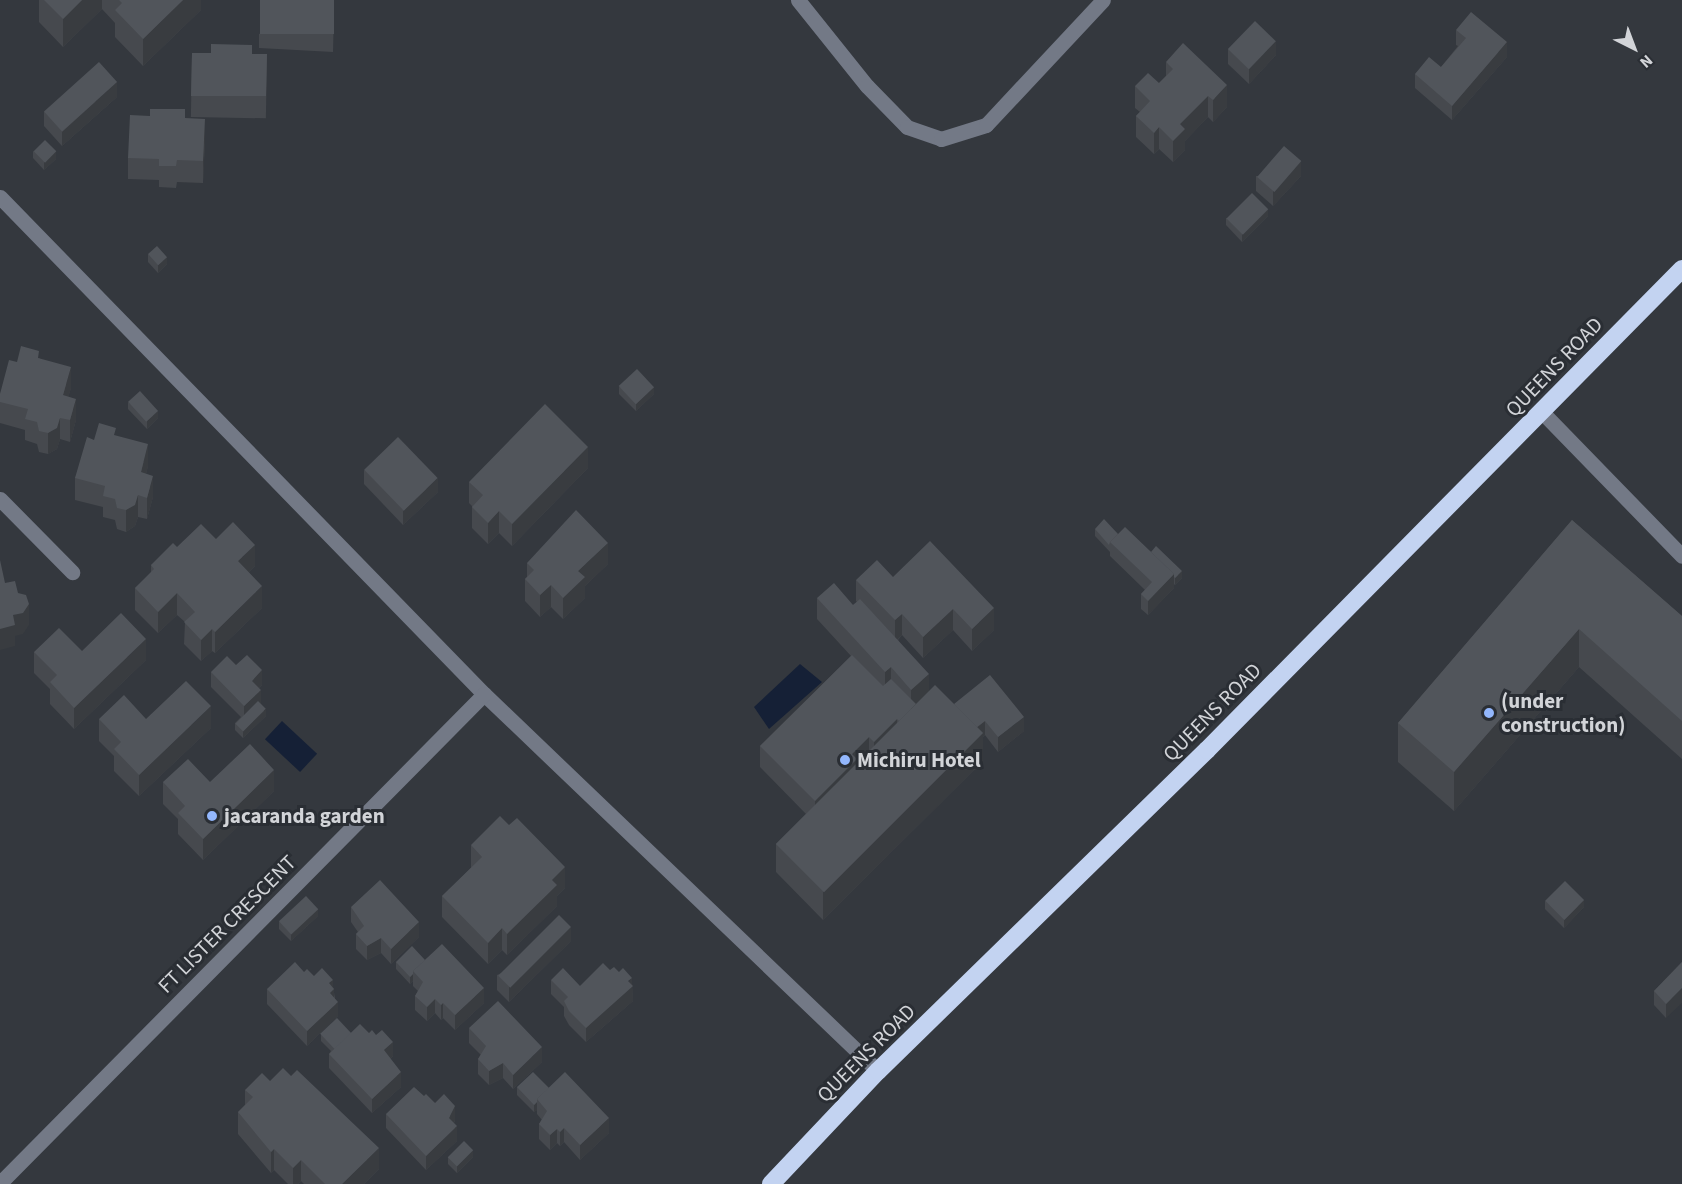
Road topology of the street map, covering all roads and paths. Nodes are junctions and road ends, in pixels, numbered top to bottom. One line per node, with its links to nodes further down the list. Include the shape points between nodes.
1 (798, 0): 2 (street, via 867,86 906,127 941,139 986,125)
2 (1103, 0)
3 (0, 197): 9 (street)
4 (1682, 269): 5 (highway, QUEENS ROAD)
5 (1541, 411): 7 (street); 10 (highway, QUEENS ROAD, via 1207,750)
6 (0, 499): 8 (street)
7 (1682, 556)
8 (72, 572)
9 (484, 694): 10 (street); 11 (street, FT LISTER CRESCENT)
10 (878, 1071): 12 (highway, QUEENS ROAD)
11 (0, 1183)
12 (771, 1184)

